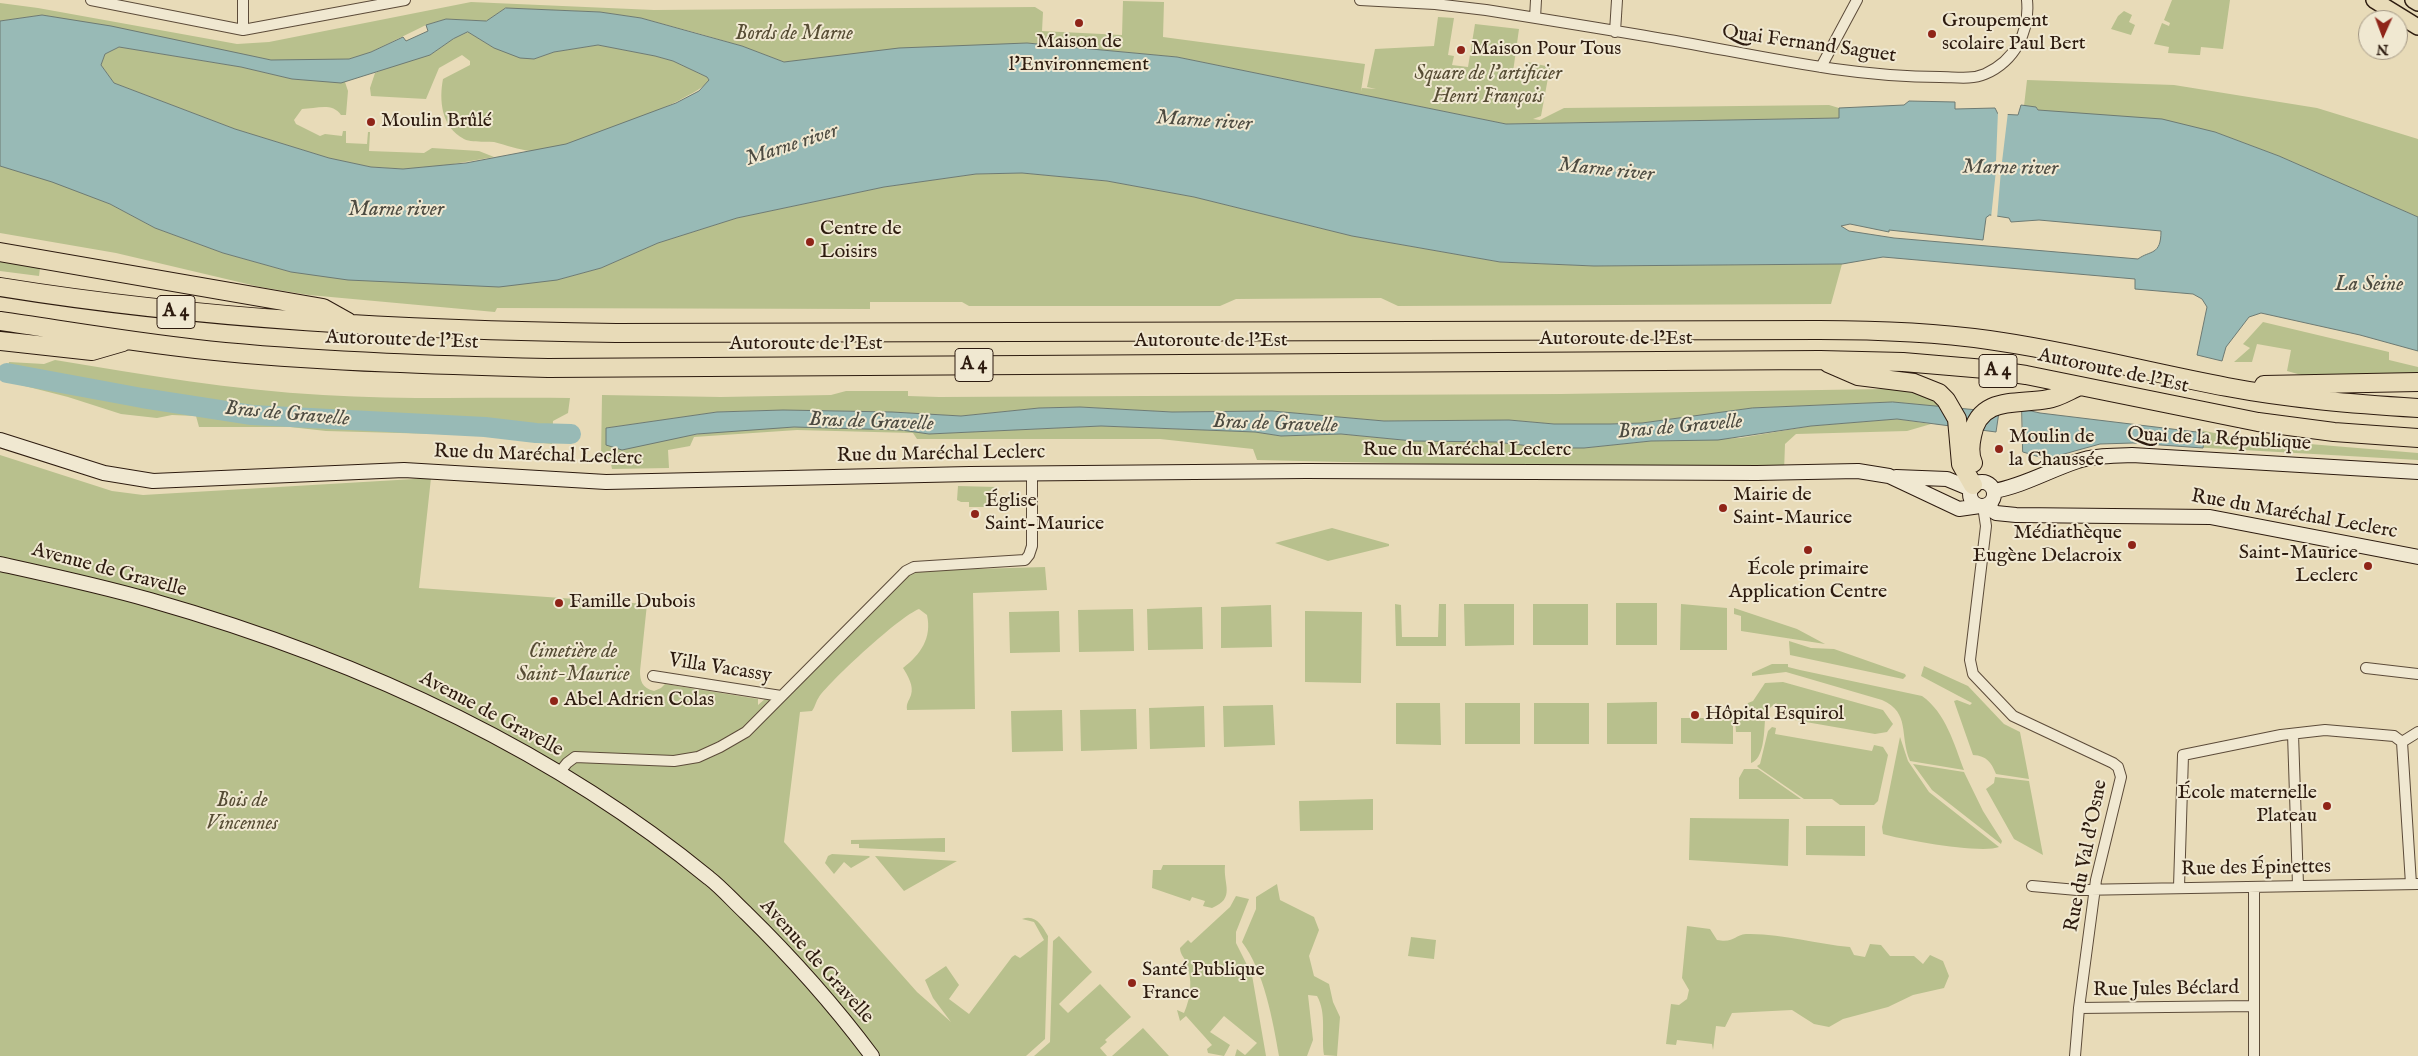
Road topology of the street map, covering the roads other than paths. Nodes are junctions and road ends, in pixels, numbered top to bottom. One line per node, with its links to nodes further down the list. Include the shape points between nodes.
1 (91, 0): 15 (street)
2 (243, 0): 15 (street)
3 (405, 0): 15 (street)
4 (1360, 0): 11 (street, Quai Fernand Saguet)
5 (1536, 0): 13 (street)
6 (1617, 0): 16 (street)
7 (1858, 0): 17 (street)
8 (2028, 0): 17 (street, Quai Fernand Saguet, via 2024,35 2016,48 1985,74 1914,77)
9 (2374, 0): 14 (main road)
10 (2413, 0): 12 (main road)
11 (1435, 2): 13 (street, Quai Fernand Saguet)
12 (2418, 3)
13 (1535, 18): 16 (street, Quai Fernand Saguet)
14 (2418, 27)
15 (242, 30)
16 (1615, 32): 17 (street, Quai Fernand Saguet)
17 (1821, 67)
18 (0, 252): 21 (highway, via 323,308)
19 (0, 288): 21 (highway, Autoroute de l’Est / A 4, via 180,312)
20 (0, 321): 22 (highway, Autoroute de l’Est / A 4)
21 (353, 325): 27 (highway, Autoroute de l’Est / A 4, via 616,333 1862,330 1989,340 2075,354)
22 (128, 340): 23 (highway, via 92,351); 24 (highway, Autoroute de l’Est / A 4, via 306,359 548,368)
23 (0, 341)
24 (1820, 360): 26 (highway, Autoroute de l’Est / A 4, via 1960,367); 34 (highway, via 1858,376 1914,383 1939,393 1957,418 1961,464)
25 (2418, 382): 27 (highway)
26 (2080, 386): 29 (highway, Autoroute de l’Est / A 4, via 2211,414 2326,431); 34 (highway, via 2048,400 2009,402 1988,410 1973,431 1970,448)
27 (2223, 386): 28 (highway, Autoroute de l’Est / A 4, via 2332,402)
28 (2418, 408)
29 (2418, 438)
30 (0, 440): 32 (street, Rue du Maréchal Leclerc, via 104,474 153,481 404,470 606,482)
31 (2418, 472): 34 (street, Quai de la République, via 2132,455 2102,456 2080,460 2013,486)
32 (1032, 474): 33 (street, Rue du Maréchal Leclerc, via 1342,470 1758,473 1814,470 1867,471); 41 (street, via 1032,546 1025,560 914,567 906,571)
33 (1889, 476): 34 (street, Rue du Maréchal Leclerc, via 1947,479); 35 (street, Rue du Maréchal Leclerc, via 1955,508)
34 (1979, 487): 35 (street, via 1971,500); 35 (street, via 1992,501)
35 (1983, 506): 36 (street, Rue du Maréchal Leclerc, via 1996,513 2016,515 2210,517); 51 (street, Rue du Val d'Osne, via 1986,526 1970,660 1973,674 2013,716 2113,763 2120,772)
36 (2418, 557)
37 (0, 564): 45 (street, Avenue de Gravelle, via 152,600 292,646 432,705)
38 (2366, 668): 39 (street)
39 (2418, 674)
40 (653, 676): 41 (street, Villa Vacassy)
41 (781, 696): 45 (street, via 746,732 708,754 667,761 575,758)
42 (2418, 732): 44 (street)
43 (2293, 734): 44 (street, via 2325,730 2394,736); 47 (street); 50 (street, via 2183,754)
44 (2402, 742): 46 (street)
45 (559, 773): 54 (street, Avenue de Gravelle, via 644,829 711,879 779,945 839,1012)
46 (2415, 884): 47 (street, Rue des Épinettes)
47 (2298, 885): 49 (street, Rue des Épinettes)
48 (2032, 886): 51 (street, Rue des Épinettes)
49 (2254, 886): 50 (street, Rue des Épinettes); 52 (street)
50 (2179, 887): 51 (street, Rue des Épinettes)
51 (2094, 890): 53 (street, Rue du Val d'Osne)
52 (2254, 1006): 53 (street, Rue Jules Béclard); 56 (street)
53 (2079, 1008): 55 (street, Rue du Val d'Osne)
54 (872, 1056)
55 (2075, 1056)
56 (2254, 1056)

